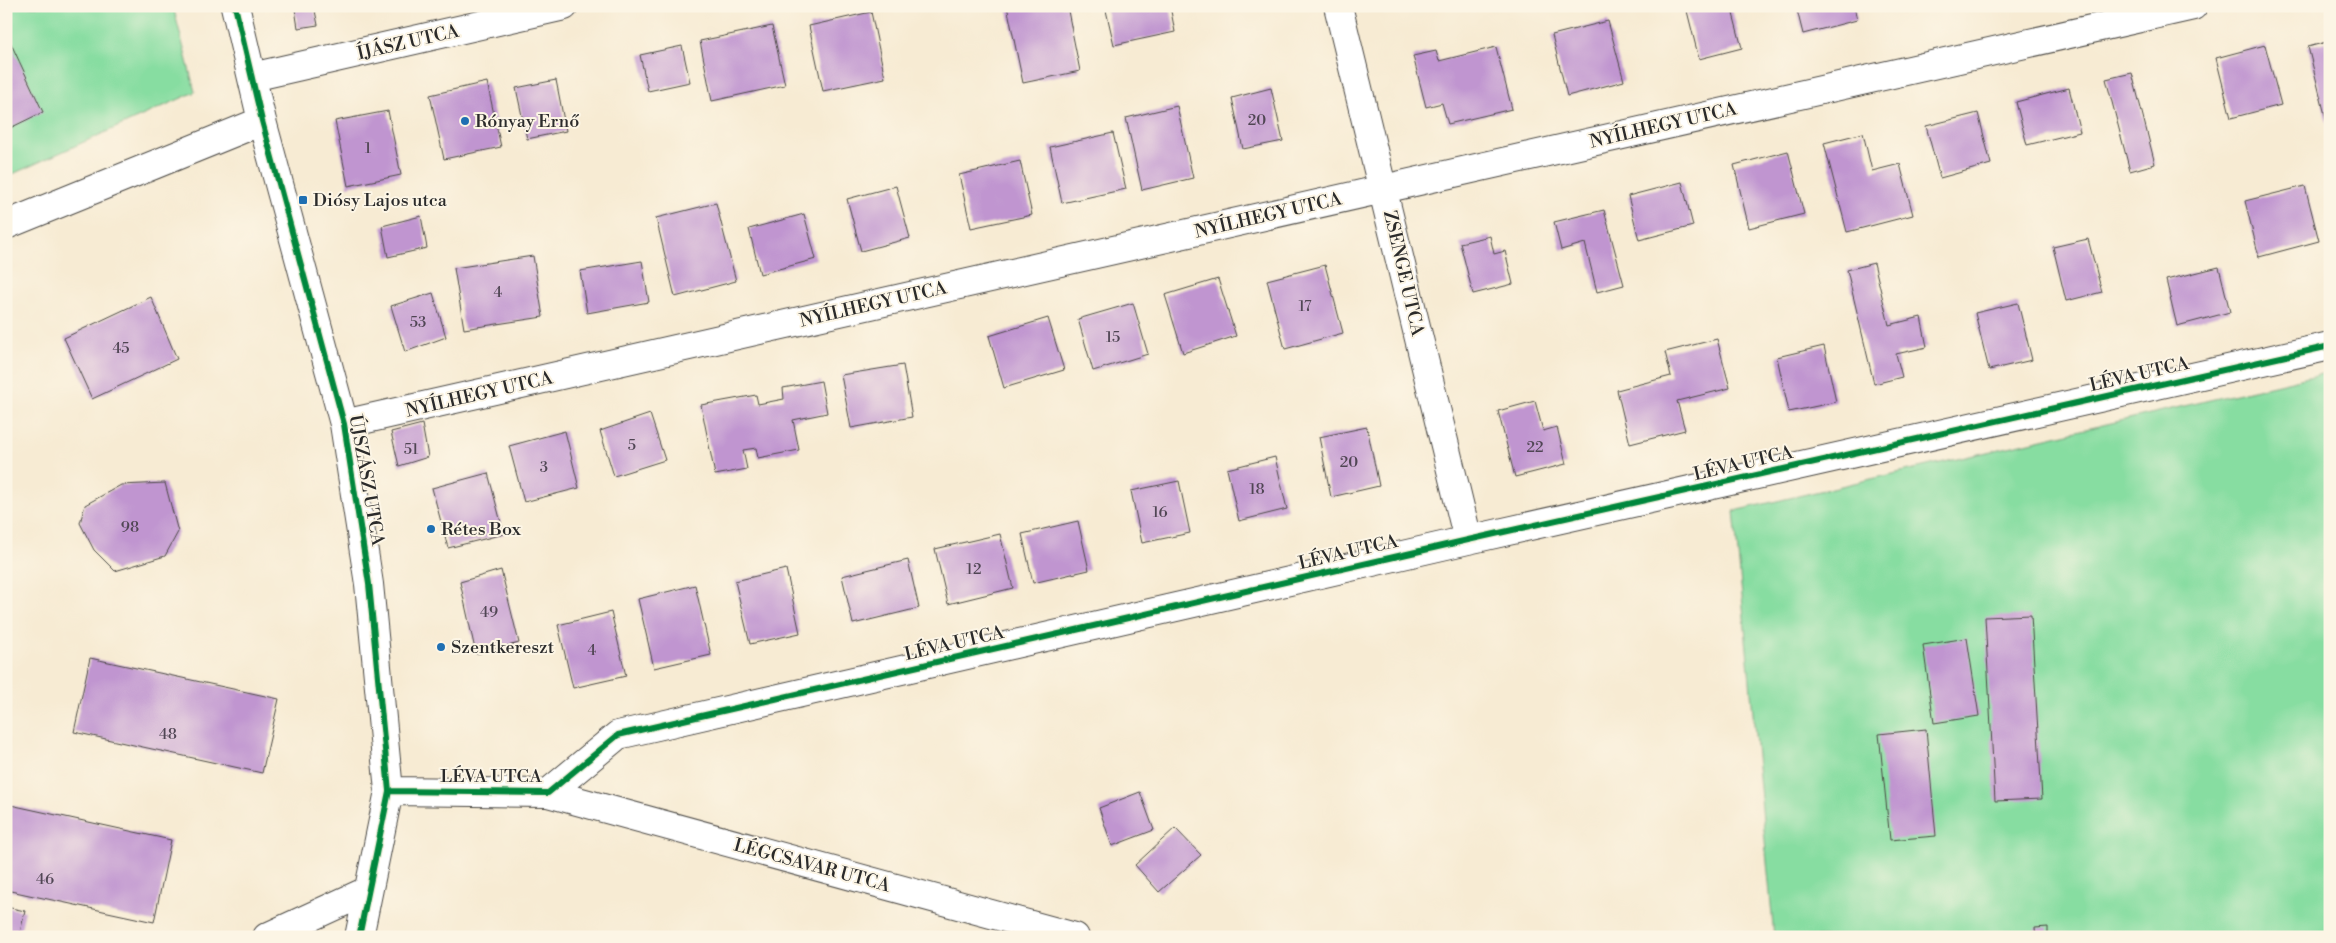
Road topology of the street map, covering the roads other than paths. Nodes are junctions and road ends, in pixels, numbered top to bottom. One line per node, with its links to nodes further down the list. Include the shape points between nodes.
1 (235, 6): 5 (street, ÚJSZÁSZ UTCA)
2 (564, 6): 5 (street, ÍJÁSZ UTCA)
3 (1338, 6): 7 (street, ZSENGE UTCA)
4 (2193, 6): 7 (street, NYÍLHEGY UTCA)
5 (252, 77): 6 (street, ÚJSZÁSZ UTCA)
6 (262, 122): 8 (street); 10 (street, ÚJSZÁSZ UTCA)
7 (1384, 188): 10 (street, NYÍLHEGY UTCA); 11 (street, ZSENGE UTCA)
8 (6, 225)
9 (2330, 346): 11 (street, LÉVA UTCA)
10 (344, 424): 12 (street, ÚJSZÁSZ UTCA, via 369,584)
11 (1468, 540): 13 (street, LÉVA UTCA, via 618,735)
12 (389, 790): 13 (street, LÉVA UTCA); 14 (street, ÚJSZÁSZ UTCA)
13 (548, 793): 17 (street, LÉGCSAVAR UTCA)
14 (367, 891): 15 (street); 16 (street, ÚJSZÁSZ UTCA)
15 (267, 937)
16 (359, 937)
17 (1075, 937)

